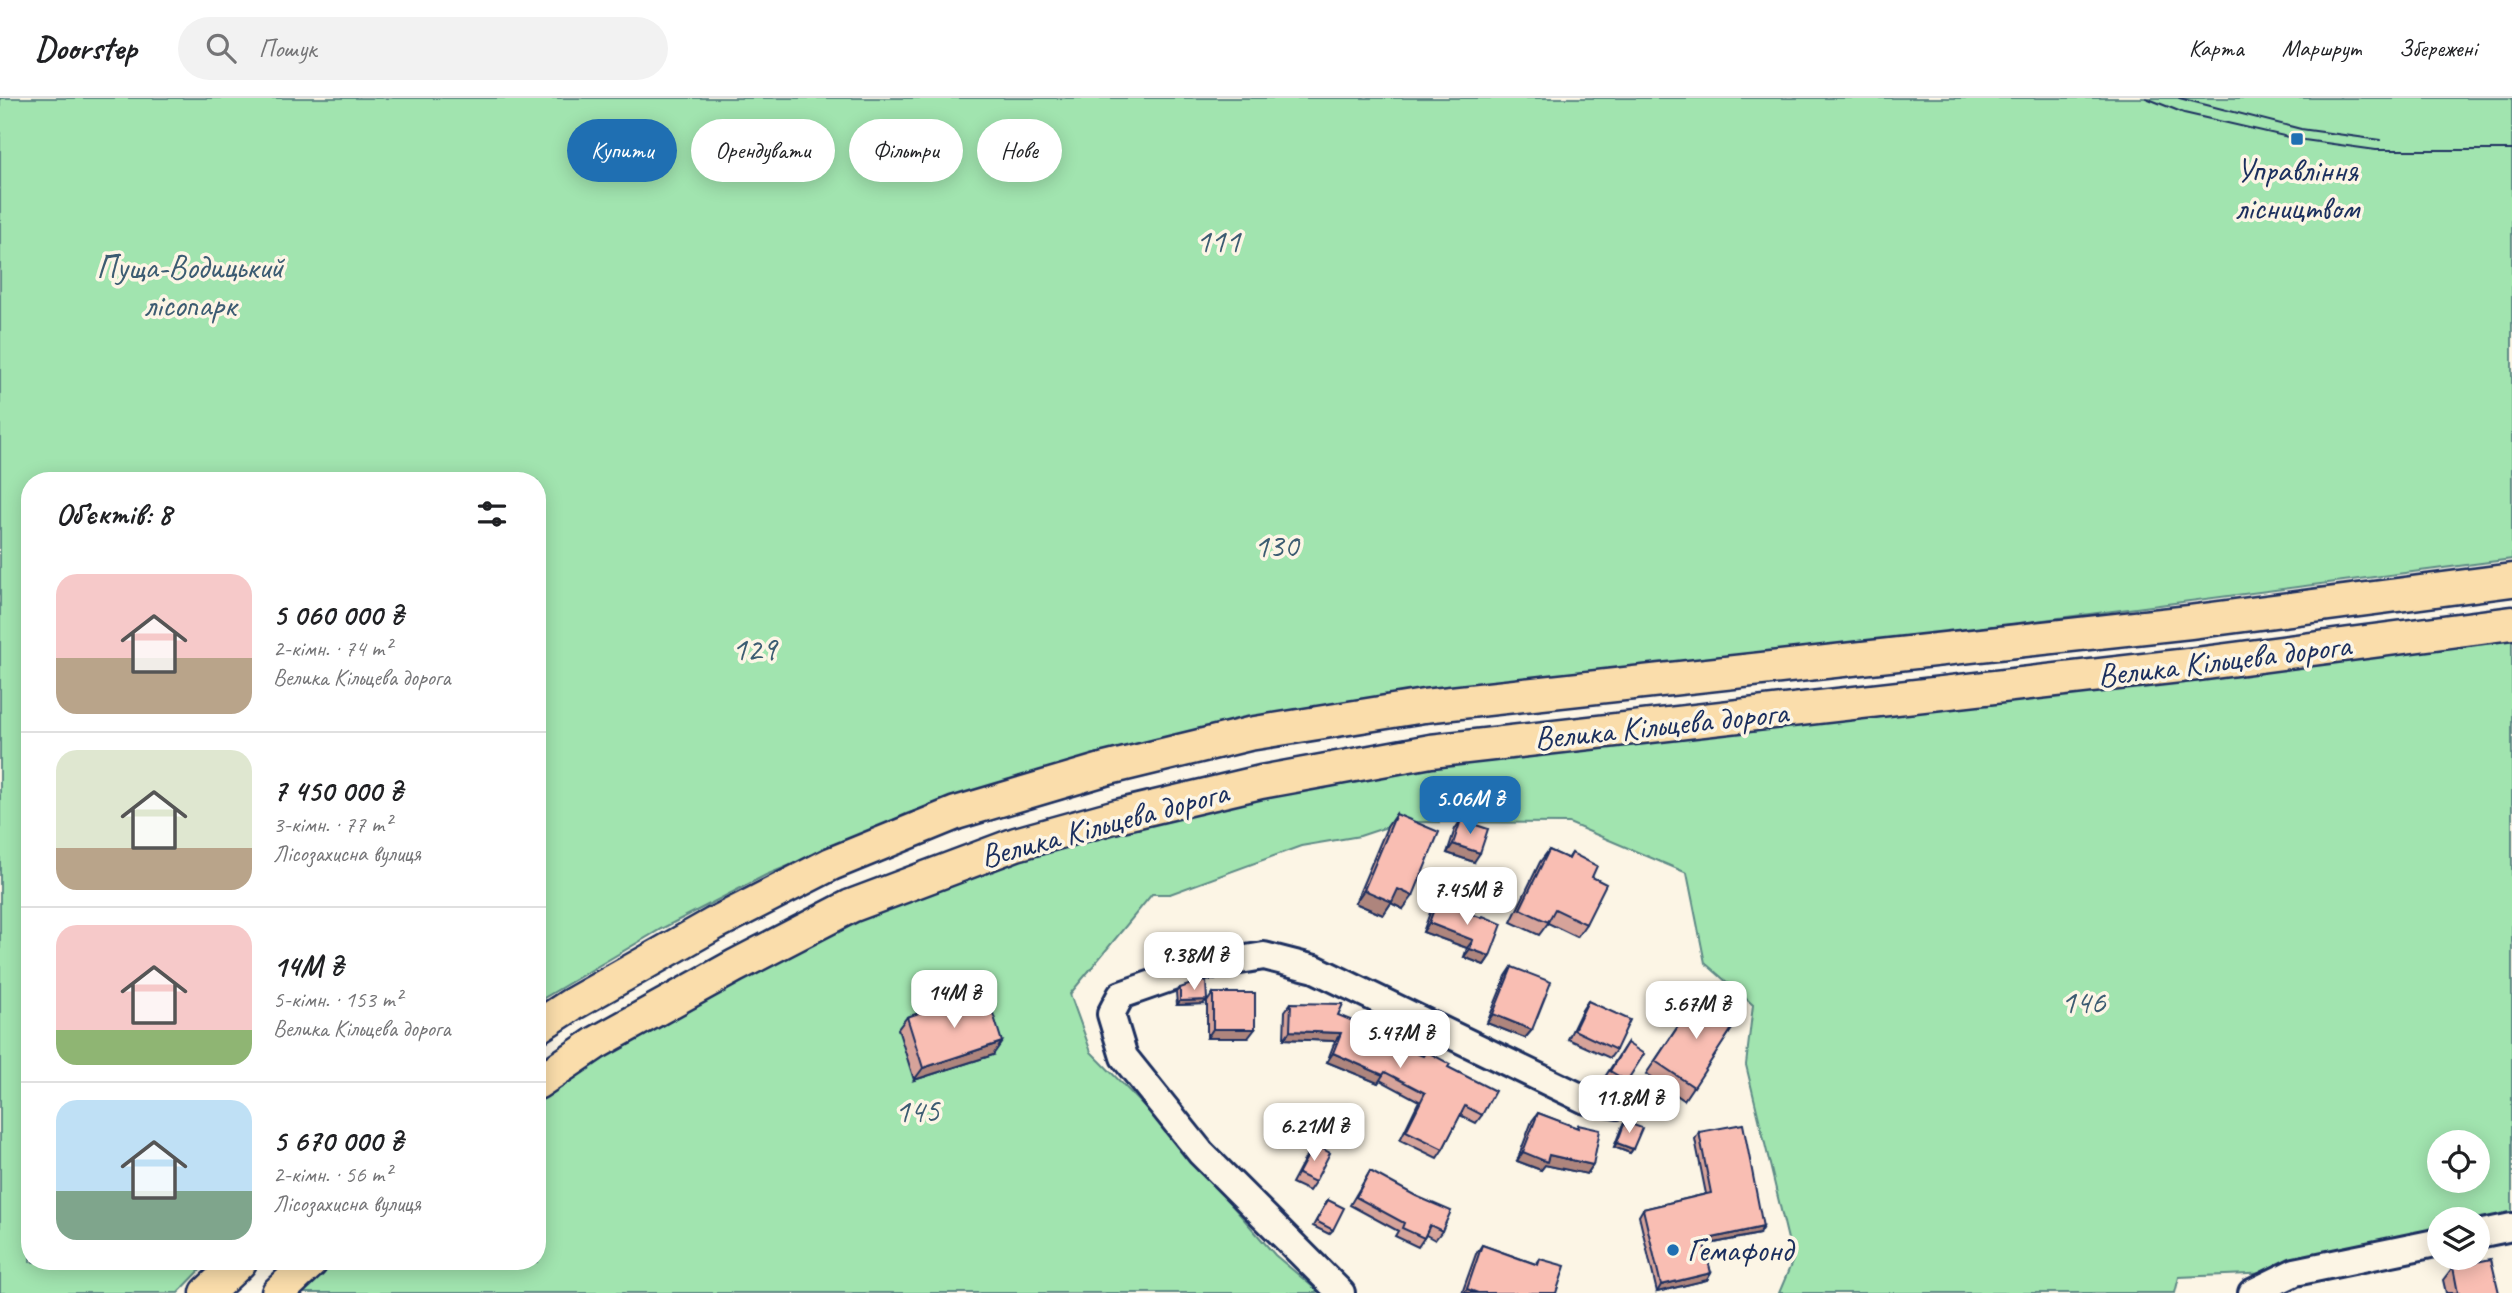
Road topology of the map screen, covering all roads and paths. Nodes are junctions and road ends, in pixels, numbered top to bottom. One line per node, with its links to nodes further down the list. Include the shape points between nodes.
1 (2512, 580): 3 (main road, Велика Кільцева дорога, via 2190,622 1424,706 1249,734 1105,769 956,813 831,864 714,924)
2 (2512, 623): 4 (main road, Велика Кільцева дорога, via 2197,664 1431,751 1261,782 1016,844 851,906 596,1043)
3 (546, 1021)
4 (546, 1077)
5 (1618, 1105): 13 (street, via 1586,1100 1315,968 1264,956 1204,966 1121,995 1111,1014 1124,1057 1201,1153)
6 (2512, 1227): 7 (street)
7 (2490, 1232)
8 (2427, 1245): 14 (street, via 2295,1272)
9 (231, 1270): 11 (main road)
10 (302, 1270): 12 (main road)
11 (207, 1293)
12 (278, 1293)
13 (1341, 1293)
14 (2252, 1293)

